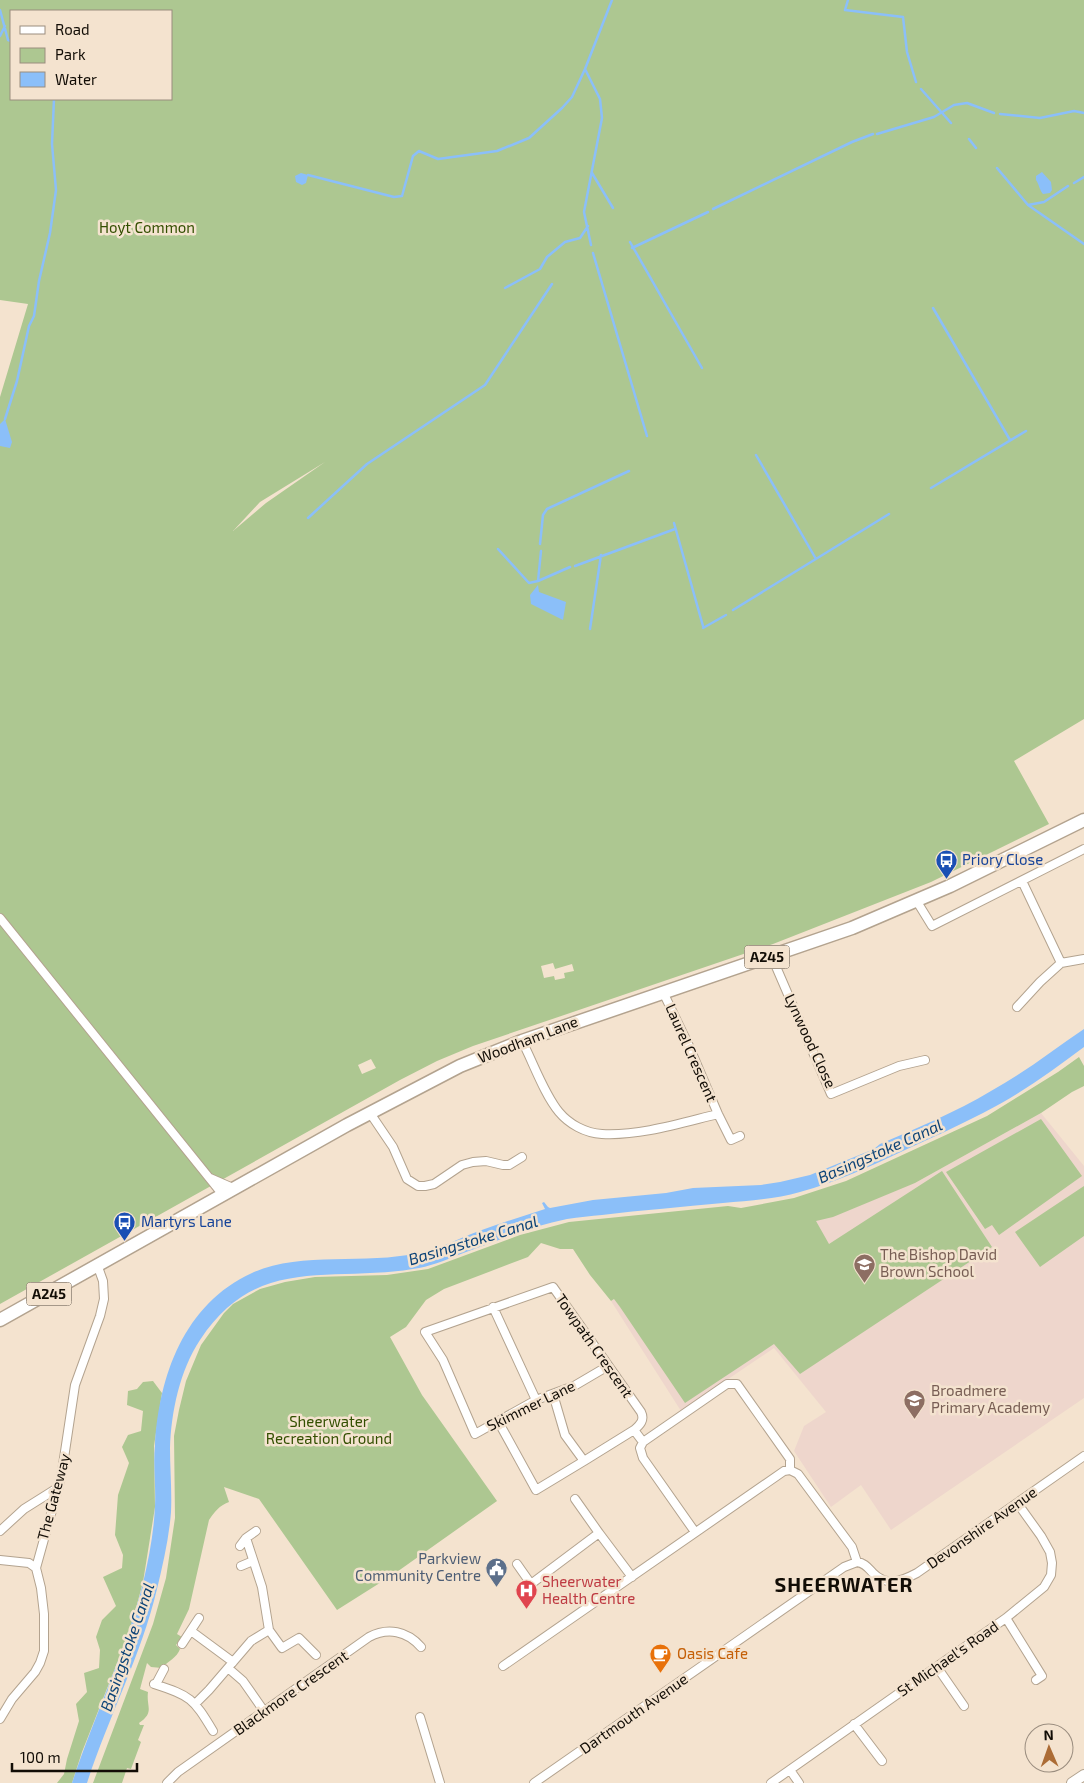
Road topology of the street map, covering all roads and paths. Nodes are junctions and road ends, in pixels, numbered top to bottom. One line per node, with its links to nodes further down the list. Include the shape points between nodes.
1 (1084, 820): 4 (main road, Woodham Lane / A245)
2 (1084, 849): 3 (street)
3 (1022, 881): 4 (street, via 932,926); 8 (street)
4 (916, 900): 6 (main road, Woodham Lane / A245, via 852,928)
5 (0, 918): 17 (street)
6 (771, 955): 9 (main road, Woodham Lane / A245); 12 (street, Lynwood Close, via 831,1094 899,1066)
7 (1084, 959): 8 (street)
8 (1061, 963): 10 (street)
9 (663, 992): 11 (main road, Woodham Lane / A245); 14 (street, Laurel Crescent)
10 (1018, 1007)
11 (522, 1041): 13 (main road, Woodham Lane / A245, via 460,1066); 14 (street, Laurel Crescent, via 553,1104 568,1121 585,1130 602,1134 647,1130)
12 (925, 1060)
13 (370, 1113): 16 (street, via 393,1147 407,1179 418,1186 434,1184 462,1165 486,1161 510,1165); 18 (main road, Woodham Lane / A245)
14 (718, 1114): 15 (street, Laurel Crescent, via 731,1140)
15 (740, 1136)
16 (522, 1157)
17 (206, 1176): 18 (street); 18 (street)
18 (228, 1192): 19 (main road, Woodham Lane / A245)
19 (98, 1267): 21 (main road, Woodham Lane / A245); 32 (street, The Gateway, via 104,1281 104,1299 75,1385 68,1443)
20 (494, 1307): 22 (street, Towpath Crescent); 23 (street, Towpath Crescent, via 553,1287); 25 (street)
21 (0, 1320)
22 (425, 1332): 26 (street, Skimmer Lane, via 443,1360 475,1434)
23 (608, 1366): 24 (street, Skimmer Lane); 27 (street, Towpath Crescent, via 643,1416)
24 (553, 1394): 25 (street, Skimmer Lane); 30 (street, via 565,1434)
25 (536, 1400): 26 (street, Skimmer Lane)
26 (498, 1421): 30 (street, via 536,1490)
27 (634, 1430): 28 (street); 30 (street)
28 (643, 1442): 31 (street, via 727,1384 737,1384 790,1459); 37 (street, via 640,1453)
29 (1084, 1456): 34 (street, Devonshire Avenue)
30 (584, 1461)
31 (790, 1470): 37 (street); 43 (street, Devonshire Avenue, via 798,1474 852,1547)
32 (58, 1487): 35 (street, via 24,1509); 46 (street, The Gateway)
33 (574, 1499): 38 (street)
34 (1018, 1504): 43 (street, Devonshire Avenue, via 903,1581 880,1579 864,1564); 49 (street, St Michael's Road, via 1049,1549 1052,1568 1048,1583 1041,1591)
35 (0, 1531)
36 (256, 1531): 39 (street)
37 (695, 1532): 47 (street)
38 (600, 1533): 44 (street, via 531,1584); 47 (street)
39 (246, 1538): 40 (street); 42 (street)
40 (240, 1546)
41 (0, 1560): 46 (street, via 29,1563)
42 (253, 1561): 45 (street); 50 (street, via 262,1587)
43 (857, 1562): 72 (street, Dartmouth Avenue, via 844,1567)
44 (517, 1564)
45 (240, 1566)
46 (36, 1568): 64 (street, The Gateway, via 44,1611 44,1651 35,1672)
47 (632, 1577): 56 (street)
48 (199, 1618): 51 (street)
49 (1006, 1618): 57 (street, St Michael's Road); 59 (street, via 1042,1676)
50 (269, 1630): 54 (street, via 282,1648 299,1638); 55 (street, via 251,1641)
51 (191, 1631): 52 (street); 55 (street)
52 (182, 1644)
53 (421, 1646): 62 (street, Blackmore Crescent, via 403,1634 377,1634)
54 (316, 1655)
55 (230, 1665): 60 (street); 62 (street)
56 (502, 1666)
57 (937, 1667): 61 (street); 65 (street, St Michael's Road)
58 (164, 1669): 60 (street, via 155,1684 183,1694)
59 (1036, 1680)
60 (196, 1704): 66 (street)
61 (964, 1706)
62 (264, 1711): 71 (street, Blackmore Crescent)
63 (420, 1717): 70 (street)
64 (0, 1719)
65 (854, 1724): 67 (street); 68 (street, St Michael's Road)
66 (213, 1732)
67 (882, 1761)
68 (790, 1770): 73 (street, St Michael's Road); 74 (street)
69 (1084, 1775): 75 (street)
70 (439, 1782)
71 (167, 1783)
72 (534, 1783)
73 (771, 1783)
74 (799, 1783)
75 (1072, 1783)

